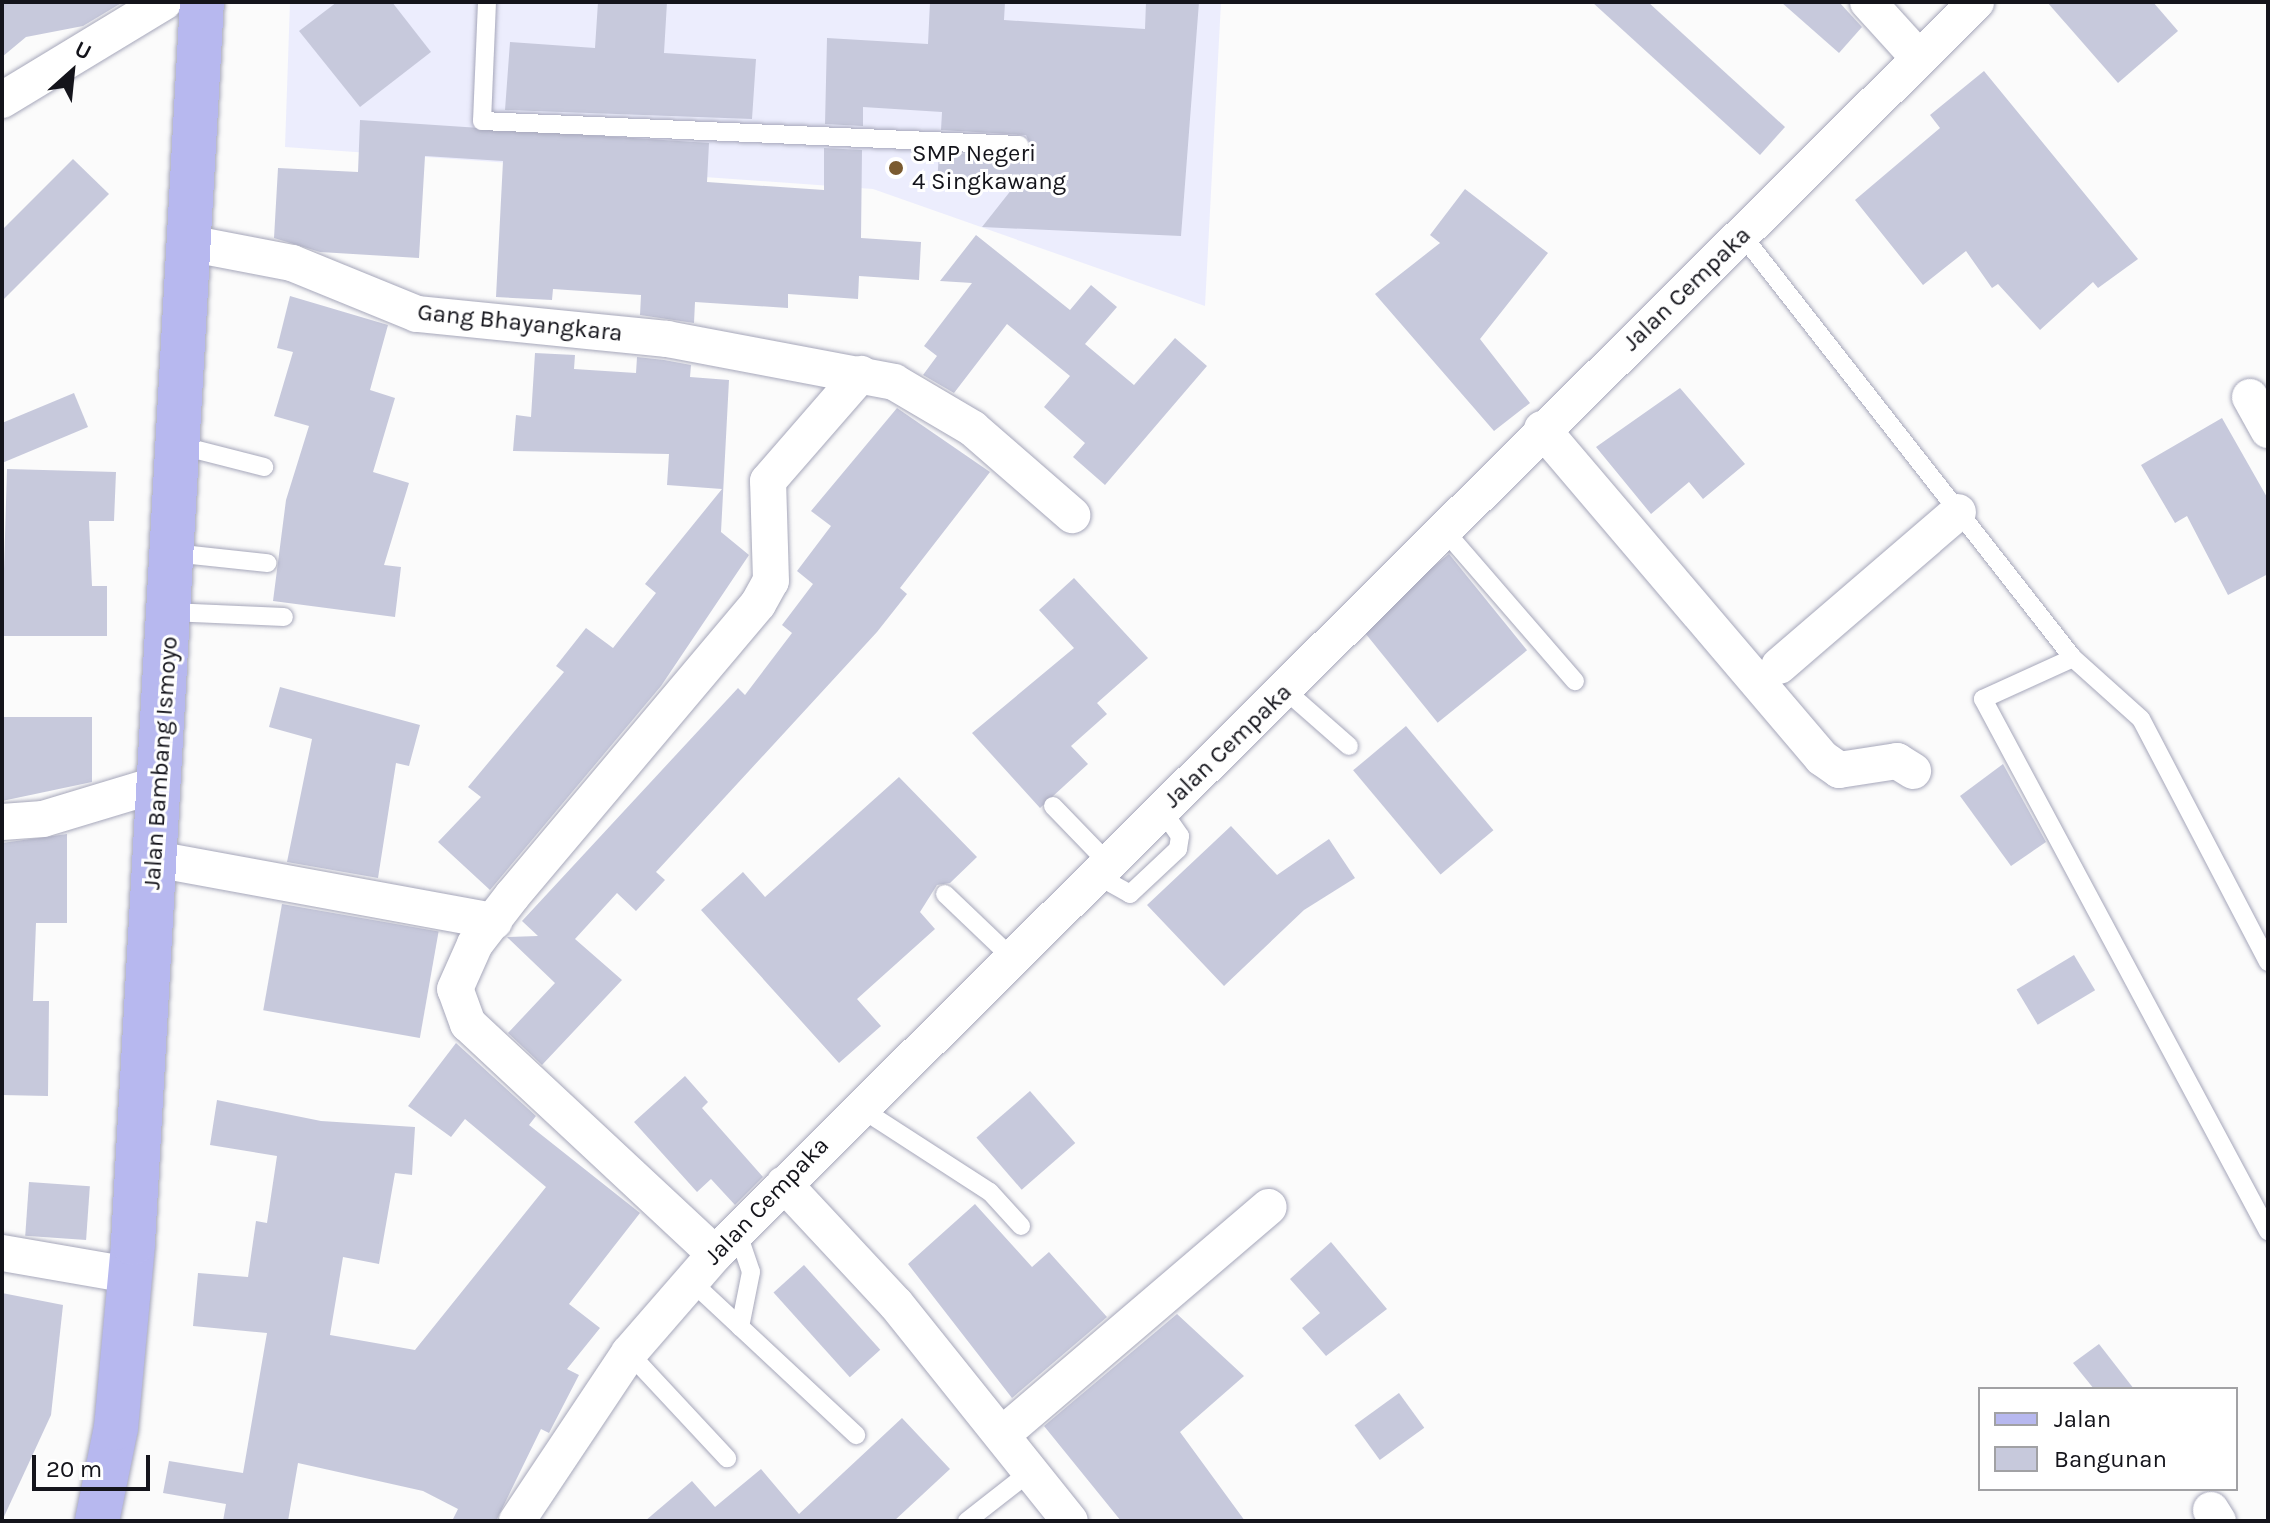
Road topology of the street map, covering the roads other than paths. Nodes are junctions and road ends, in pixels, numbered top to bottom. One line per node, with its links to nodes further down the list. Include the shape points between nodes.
1 (164, 2): 6 (street)
2 (202, 2): 9 (main road, Jalan Bambang Ismoyo)
3 (487, 2): 7 (lane, via 482,121)
4 (1976, 2): 5 (street, Jalan Cempaka)
5 (1895, 32): 8 (street, Jalan Cempaka)
6 (2, 100)
7 (1019, 145)
8 (1742, 235): 12 (street, Jalan Cempaka); 16 (lane)
9 (199, 244): 10 (street, Gang Bhayangkara, via 250,251 417,314 667,339); 14 (main road, Jalan Bambang Ismoyo)
10 (861, 374): 17 (street, Gang Bhayangkara, via 934,402); 35 (street, via 768,481 771,581 746,622)
11 (2250, 397): 13 (street)
12 (1542, 429): 18 (street, Jalan Cempaka); 28 (street, via 1822,758 1839,770 1897,761)
13 (2268, 430)
14 (189, 448): 15 (lane); 19 (main road, Jalan Bambang Ismoyo)
15 (264, 467)
16 (1958, 512): 23 (lane); 24 (street)
17 (1072, 515)
18 (1444, 530): 25 (lane); 26 (street, Jalan Cempaka)
19 (183, 554): 20 (lane); 21 (main road, Jalan Bambang Ismoyo)
20 (267, 563)
21 (181, 612): 22 (lane); 29 (main road, Jalan Bambang Ismoyo)
22 (284, 617)
23 (2073, 658): 37 (lane, via 2141,719); 42 (lane, via 1983,699)
24 (1779, 666)
25 (1575, 681)
26 (1285, 690): 27 (lane); 33 (street, Jalan Cempaka, via 1162,810)
27 (1349, 746)
28 (1913, 771)
29 (159, 784): 31 (street, via 43,819); 32 (main road, Jalan Bambang Ismoyo)
30 (1053, 806): 33 (lane)
31 (2, 822)
32 (170, 861): 35 (street); 45 (main road, Jalan Bambang Ismoyo)
33 (1098, 862): 36 (street, Jalan Cempaka)
34 (945, 894): 36 (lane)
35 (494, 921): 43 (street, via 460,974 459,1014)
36 (1004, 950): 38 (street, Jalan Cempaka)
37 (2268, 962)
38 (857, 1106): 39 (street, Jalan Cempaka); 41 (lane, via 990,1192)
39 (784, 1184): 43 (street, Jalan Cempaka); 49 (street)
40 (1269, 1207): 49 (street)
41 (1021, 1226)
42 (2268, 1231)
43 (726, 1242): 46 (street, Jalan Cempaka); 47 (lane, via 751,1272)
44 (2, 1253): 45 (street)
45 (130, 1275): 53 (main road, Jalan Bambang Ismoyo, via 116,1428)
46 (691, 1281): 47 (lane); 48 (street, Jalan Cempaka)
47 (740, 1327): 50 (lane)
48 (629, 1353): 51 (lane); 54 (street, Jalan Cempaka)
49 (1004, 1433): 52 (street)
50 (856, 1435)
51 (727, 1458)
52 (1031, 1471): 55 (lane); 56 (street)
53 (97, 1521)
54 (517, 1521)
55 (967, 1521)
56 (1070, 1521)

